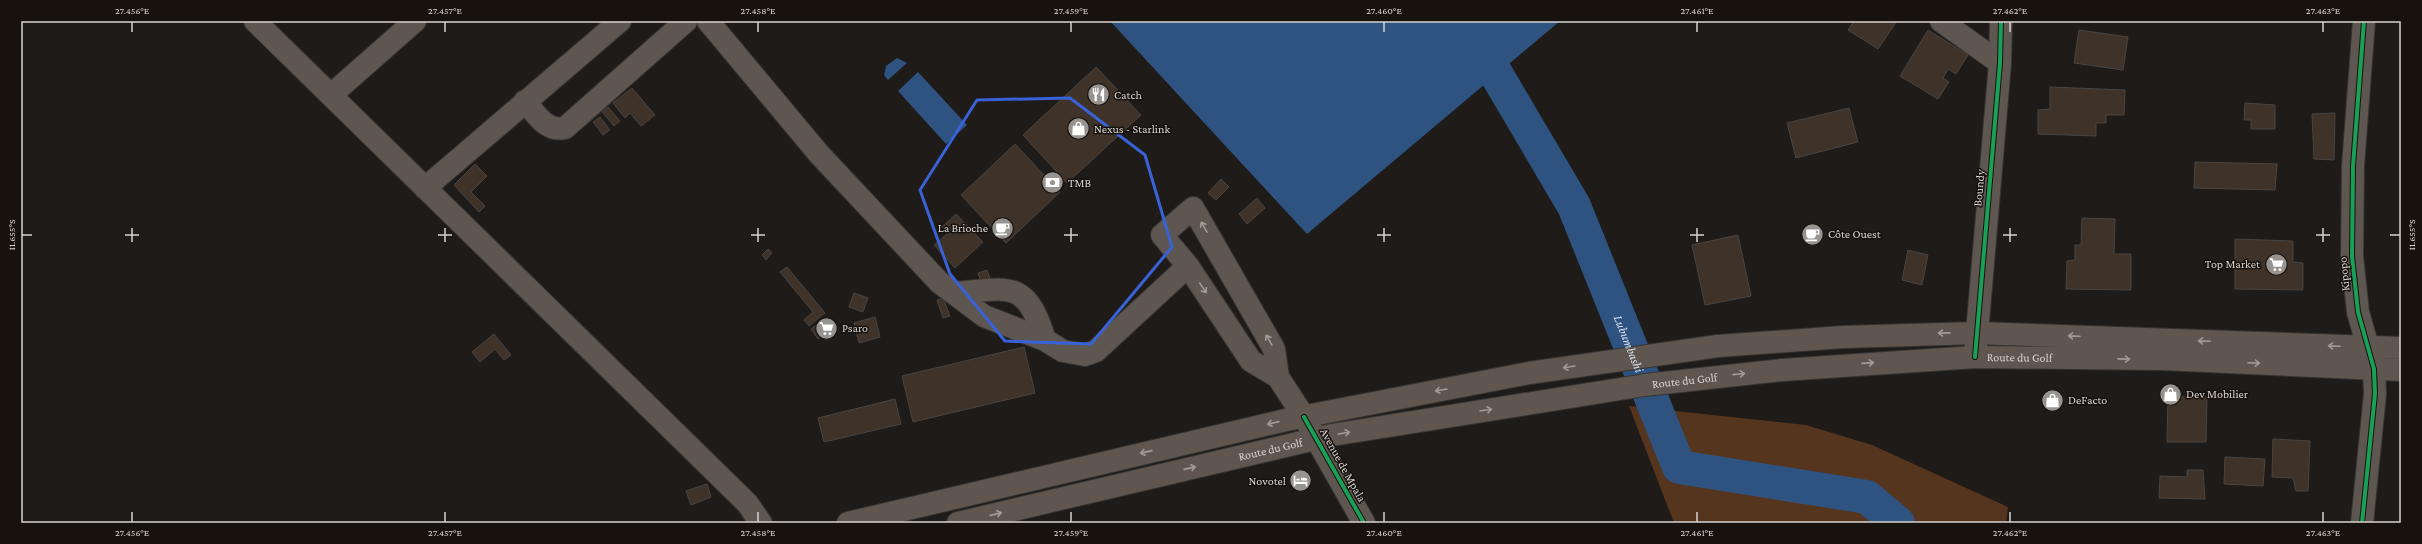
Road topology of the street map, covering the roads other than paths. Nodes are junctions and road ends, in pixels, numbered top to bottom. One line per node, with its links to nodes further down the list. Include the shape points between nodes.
1 (255, 21): 10 (street)
2 (415, 21): 10 (street)
3 (620, 21): 11 (street)
4 (708, 21): 14 (street, via 819,154 940,283)
5 (1941, 21): 9 (street)
6 (2001, 21): 9 (street, Boundy)
7 (2364, 21): 17 (street, Kipopo, via 2353,166 2352,256 2358,312)
8 (680, 23): 11 (street, via 565,128 550,128)
9 (2000, 63): 15 (street, Boundy)
10 (331, 95): 12 (street)
11 (525, 101): 12 (street)
12 (425, 188): 25 (street, via 747,503)
13 (1188, 266): 16 (street, via 1096,351 1074,355); 22 (street, one-way to 22, via 1251,361); 22 (street, one-way to 13, via 1274,349 1193,208 1162,235)
14 (954, 293): 16 (street, via 984,316); 16 (street, via 1016,291 1034,310)
15 (1977, 333): 17 (main road, one-way to 15); 19 (street, Boundy); 23 (main road, one-way to 23, via 1779,341 1639,357 1514,376)
16 (1045, 340)
17 (2369, 347): 18 (main road); 20 (street, Kipopo)
18 (2401, 348)
19 (1975, 357): 20 (main road, Route du Golf, one-way to 20, via 2163,359); 24 (main road, Route du Golf, one-way to 19, via 1645,385 1831,365)
20 (2374, 369): 21 (main road, Route du Golf); 29 (street, Kipopo, via 2376,394)
21 (2401, 370)
22 (1278, 377): 23 (street, Avenue de Mpala)
23 (1304, 417): 24 (street, Avenue de Mpala); 26 (main road, one-way to 26, via 1087,465)
24 (1317, 438): 27 (main road, Route du Golf, one-way to 24); 28 (street, Avenue de Mpala)
25 (761, 523)
26 (848, 523)
27 (958, 523)
28 (1364, 523)
29 (2362, 523)

